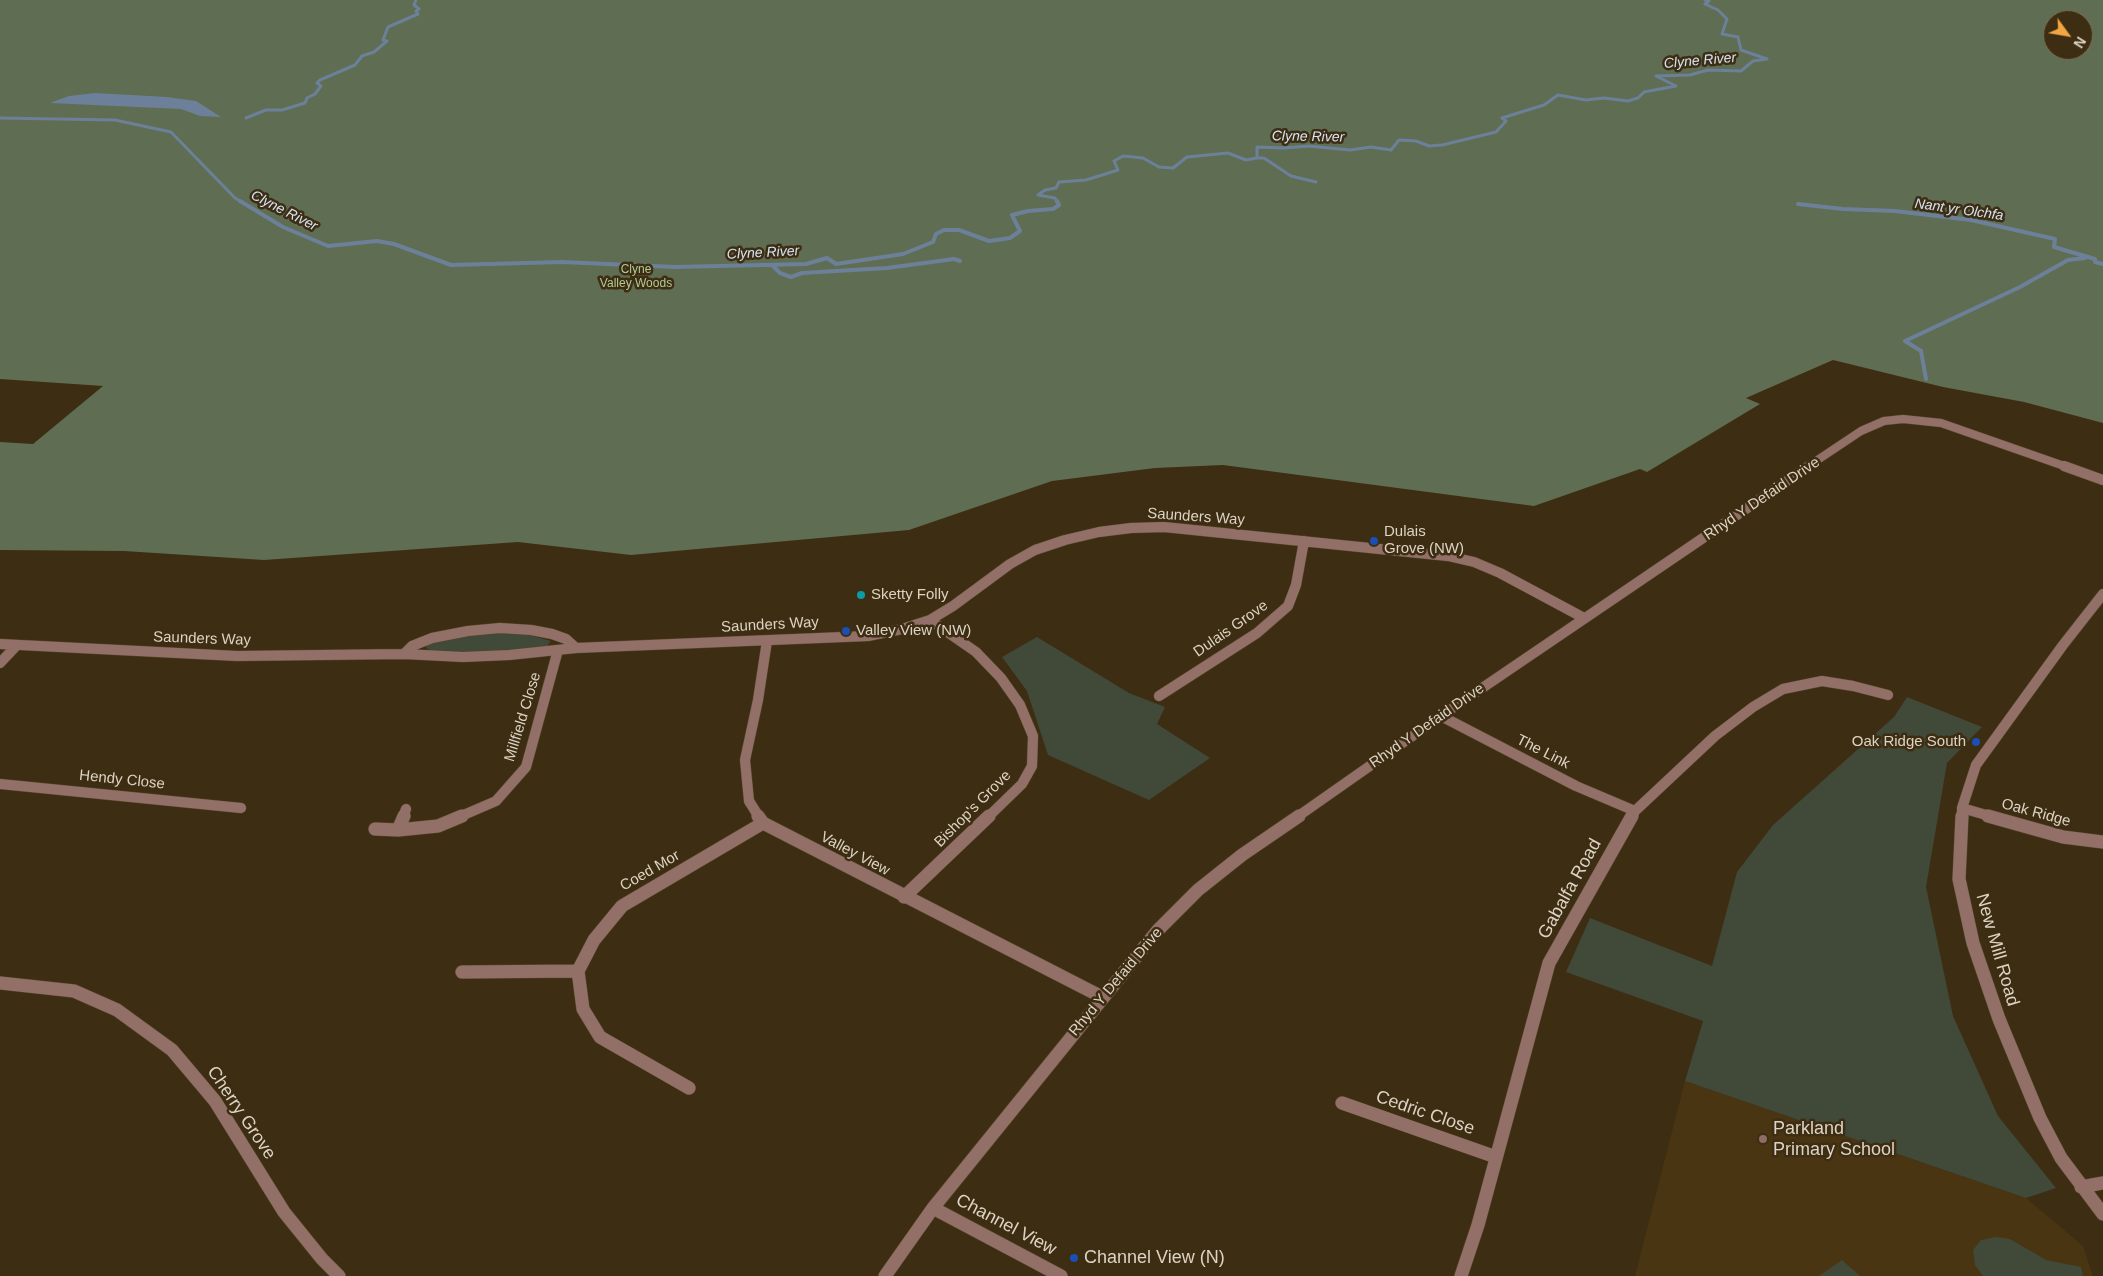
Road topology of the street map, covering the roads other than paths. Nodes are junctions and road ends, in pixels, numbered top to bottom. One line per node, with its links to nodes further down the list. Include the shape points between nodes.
1 (2103, 480): 4 (street, Rhyd Y Defaid Drive, via 1951,426 1920,420 1884,421 1861,432)
2 (1304, 541): 4 (street, Saunders Way, via 1448,556 1474,562); 5 (street, Saunders Way, via 1164,527 1099,532 1035,550); 14 (street, Dulais Grove, via 1296,585 1288,606 1257,633)
3 (2103, 594): 18 (street, New Mill Road, via 1976,765)
4 (1584, 618): 15 (street, Rhyd Y Defaid Drive)
5 (930, 620): 6 (street, Saunders Way, via 868,636); 25 (street, Bishop's Grove, via 976,652 1002,678 1020,705 1033,736 1032,766 1022,784)
6 (767, 641): 9 (street, Saunders Way); 21 (street, Valley View, via 745,760 748,801)
7 (0, 644): 8 (street, Saunders Way)
8 (17, 645): 11 (street, Saunders Way, via 237,656); 12 (street)
9 (576, 648): 10 (street, Saunders Way); 11 (street, via 566,639 552,634 500,628 432,638 412,646)
10 (558, 650): 11 (street, Saunders Way, via 509,655); 23 (street, Millfield Close, via 526,767 496,801 438,826)
11 (404, 654)
12 (0, 663)
13 (1888, 695): 20 (street, Gabalfa Road, via 1822,681 1783,689 1715,736)
14 (1159, 696)
15 (1441, 716): 20 (street, The Link, via 1576,786); 29 (street, Rhyd Y Defaid Drive, via 1242,855 1198,890 1158,930)
16 (0, 784): 17 (street, Hendy Close)
17 (241, 808)
18 (1962, 808): 24 (street, Oak Ridge, via 2063,837); 34 (street, New Mill Road, via 1959,880 1973,943 1999,1019 2040,1118)
19 (406, 809): 23 (street)
20 (1635, 811): 32 (street, Gabalfa Road, via 1550,960)
21 (763, 823): 25 (street, Valley View); 26 (street, Coed Mor, via 622,906 594,940)
22 (374, 829): 23 (street, Millfield Close)
23 (398, 830)
24 (2103, 842)
25 (904, 897): 29 (street, Valley View)
26 (578, 971): 27 (street); 30 (street, via 582,1009 600,1037)
27 (462, 972)
28 (0, 982): 37 (street, Cherry Grove, via 74,991 117,1010 172,1050 215,1101 284,1212)
29 (1102, 997): 35 (street, Rhyd Y Defaid Drive)
30 (689, 1088)
31 (1342, 1104): 32 (street, Cedric Close)
32 (1496, 1157): 40 (street, Gabalfa Road)
33 (2103, 1184): 34 (street)
34 (2081, 1187): 36 (street, New Mill Road)
35 (933, 1208): 38 (street, Rhyd Y Defaid Drive); 39 (street, Channel View)
36 (2103, 1214)
37 (339, 1276)
38 (885, 1276)
39 (1061, 1276)
40 (1461, 1276)

